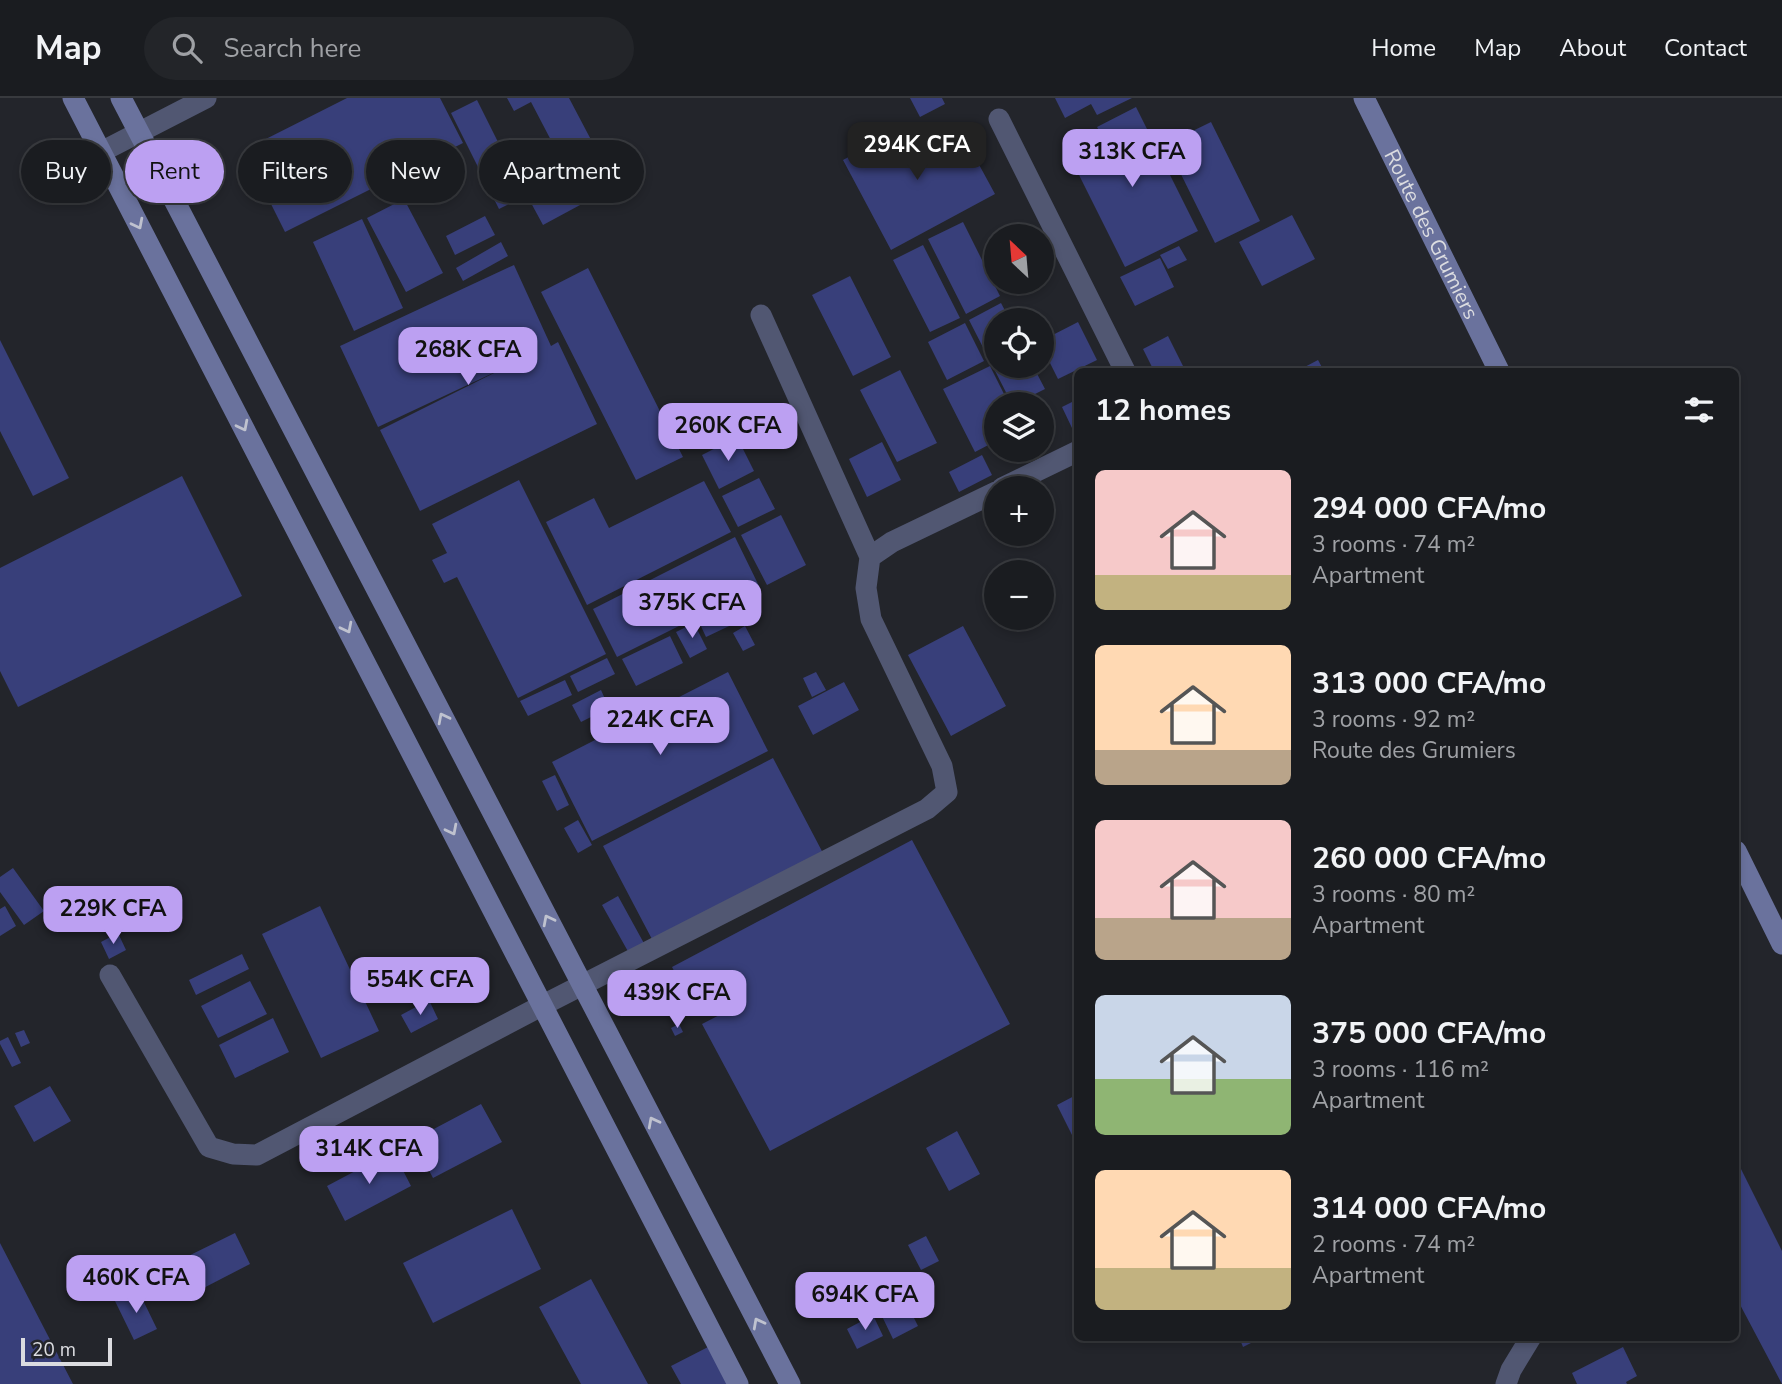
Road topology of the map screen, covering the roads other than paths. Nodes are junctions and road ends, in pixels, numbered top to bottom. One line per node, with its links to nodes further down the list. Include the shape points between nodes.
1 (73, 98): 7 (main road)
2 (121, 98): 6 (main road)
3 (206, 98): 6 (street)
4 (1364, 98): 12 (main road, Route des Grumiers)
5 (999, 119): 11 (street)
6 (139, 133): 8 (street); 20 (main road, one-way to 6)
7 (95, 140)
8 (111, 147)
9 (111, 171): 21 (main road, one-way to 21)
10 (761, 315): 16 (street)
11 (1124, 368)
12 (1498, 368)
13 (1074, 453): 14 (street)
14 (1027, 476)
15 (984, 498): 16 (street)
16 (870, 557): 20 (street, via 866,588 872,619 943,766 947,792 927,809)
17 (1739, 857): 18 (main road)
18 (1782, 944)
19 (110, 975): 21 (street, via 209,1147 233,1154 257,1155)
20 (583, 986): 21 (street); 24 (main road, one-way to 20)
21 (542, 1006): 23 (main road)
22 (1529, 1341): 25 (street)
23 (738, 1384)
24 (790, 1384)
25 (1506, 1384)

